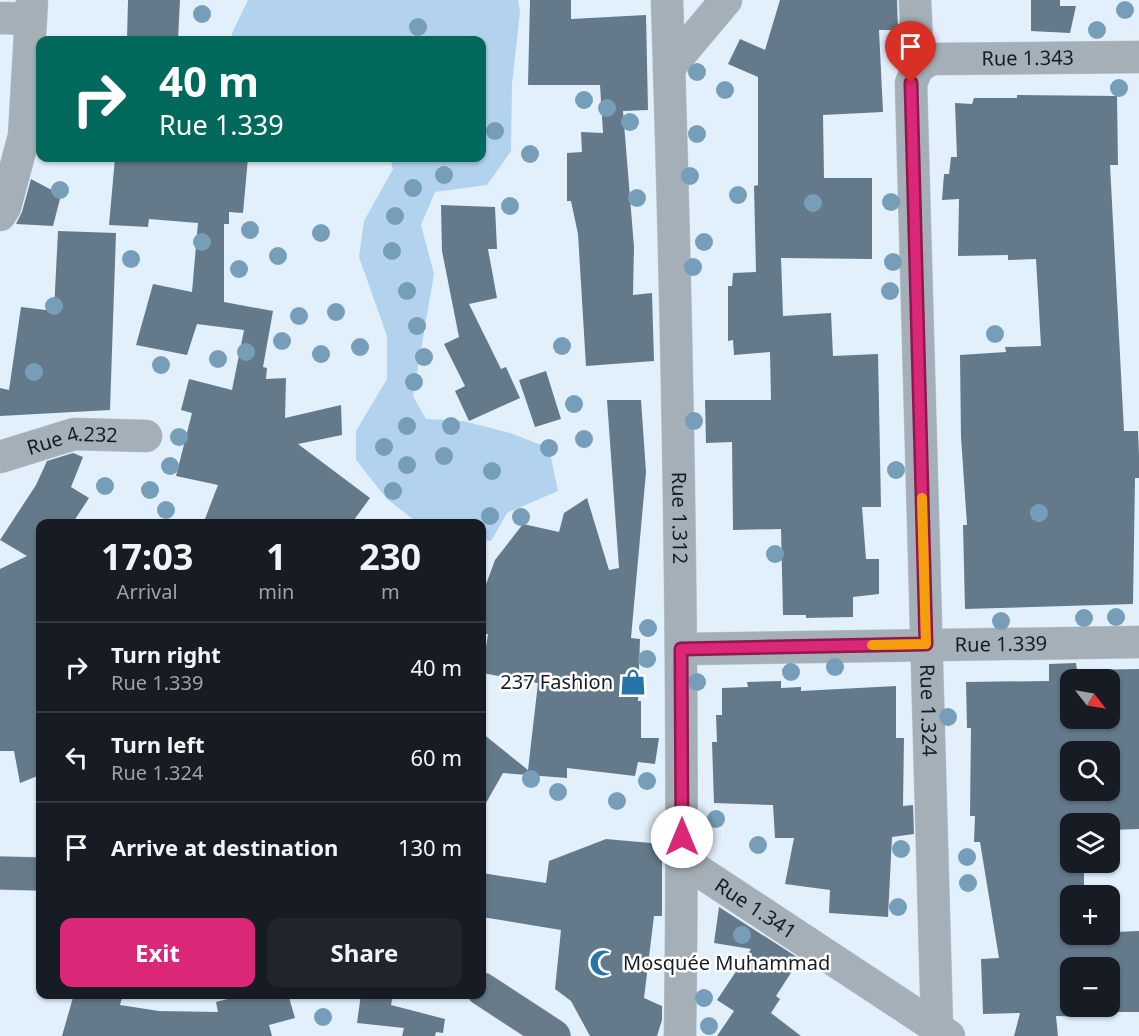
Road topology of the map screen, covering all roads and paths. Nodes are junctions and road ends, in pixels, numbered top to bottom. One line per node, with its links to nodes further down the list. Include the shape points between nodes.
1 (667, 0): 8 (street, Rue 1.312)
2 (726, 0): 8 (street)
3 (915, 0): 7 (street, Rue 1.324)
4 (32, 10): 5 (street); 9 (street, via 24,136)
5 (0, 18)
6 (1139, 57): 7 (street, Rue 1.343, via 931,59)
7 (918, 67): 13 (street, Rue 1.324, via 911,83)
8 (669, 68): 14 (street, Rue 1.312)
9 (0, 215)
10 (146, 436): 11 (street, Rue 4.232, via 74,435)
11 (0, 457)
12 (1139, 642): 13 (street, Rue 1.339)
13 (926, 644): 14 (street, Rue 1.339); 19 (street, Rue 1.324)
14 (681, 649): 15 (street, Rue 1.312)
15 (682, 860): 19 (street, Rue 1.341); 21 (street, Rue 1.312)
16 (0, 873): 17 (main road)
17 (36, 874)
18 (486, 992): 20 (main road)
19 (943, 1031)
20 (554, 1036)
21 (680, 1036)

